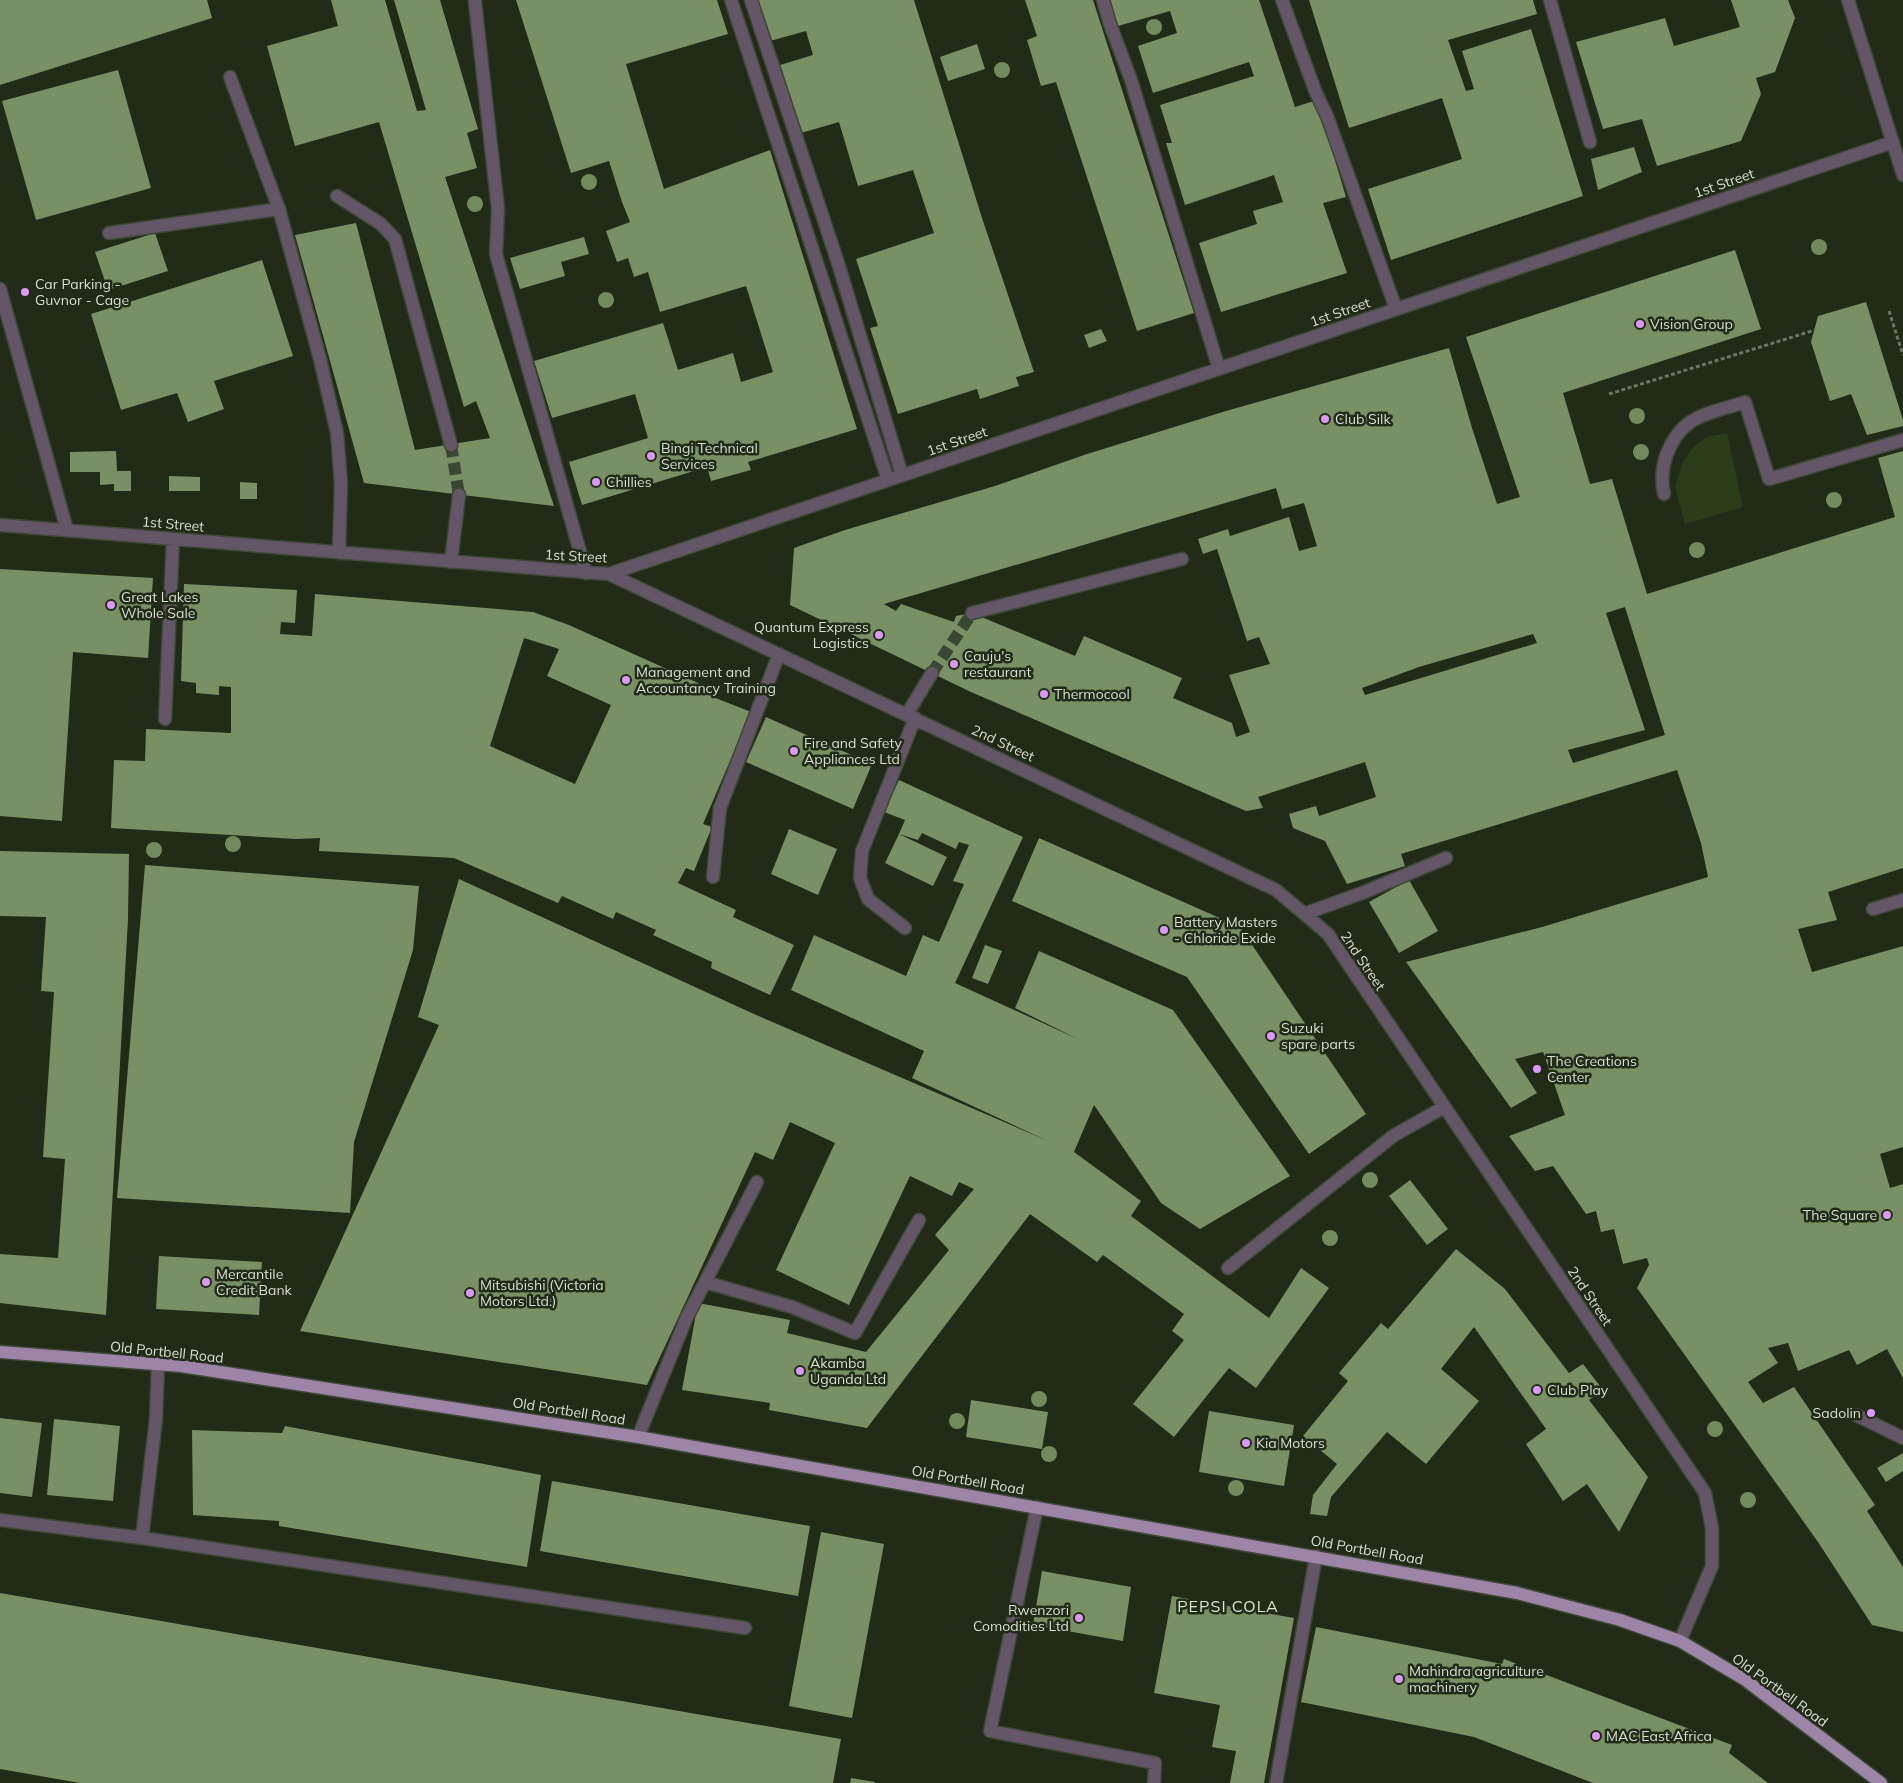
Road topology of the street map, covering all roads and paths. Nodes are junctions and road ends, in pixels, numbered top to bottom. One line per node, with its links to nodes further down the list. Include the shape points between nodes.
1 (731, 0): 25 (street)
2 (751, 0): 24 (street, via 839,266)
3 (1103, 0): 20 (street, via 1131,80)
4 (1282, 0): 16 (street)
5 (1550, 0): 9 (street)
6 (1848, 0): 10 (street)
7 (475, 2): 34 (street, via 498,209 496,254)
8 (230, 77): 13 (street)
9 (1590, 142)
10 (1893, 142): 11 (street); 16 (street, 1st Street)
11 (1903, 175)
12 (337, 196): 23 (street, via 381,224 395,239)
13 (279, 209): 14 (street); 31 (street, via 337,434 341,484)
14 (109, 233)
15 (0, 289): 29 (street)
16 (1396, 309): 20 (street, 1st Street)
17 (1889, 312): 19 (path)
18 (1815, 330): 21 (path)
19 (1903, 355)
20 (1219, 369): 24 (street, 1st Street)
21 (1609, 394)
22 (1903, 440): 26 (street, via 1769,478 1745,402 1694,419 1682,427 1664,462 1661,483)
23 (451, 445)
24 (902, 476): 25 (street, 1st Street)
25 (888, 480): 35 (street, 1st Street)
26 (1664, 494)
27 (460, 495): 33 (street)
28 (0, 525): 29 (street, 1st Street)
29 (67, 530): 30 (street, 1st Street)
30 (173, 539): 31 (street, 1st Street); 40 (street)
31 (339, 553): 33 (street, 1st Street)
32 (1182, 558): 36 (street)
33 (451, 562): 34 (street, 1st Street)
34 (586, 572): 35 (street, 1st Street)
35 (609, 574): 37 (street, 2nd Street)
36 (972, 613)
37 (779, 654): 39 (street, 2nd Street); 42 (street, via 720,808)
38 (932, 673): 39 (street)
39 (911, 716): 45 (street, 2nd Street, via 1276,890); 46 (street, via 862,851 860,878 868,899)
40 (165, 719)
41 (1446, 858): 45 (street)
42 (713, 877)
43 (1903, 900): 44 (street)
44 (1873, 909)
45 (1304, 914): 47 (street, 2nd Street, via 1328,934)
46 (905, 928)
47 (1444, 1107): 50 (street, via 1393,1136); 62 (street, 2nd Street, via 1705,1493 1712,1528 1712,1566)
48 (757, 1182): 51 (street)
49 (919, 1220): 51 (street, via 855,1333 792,1306)
50 (1228, 1268)
51 (705, 1282): 55 (street, via 686,1319)
52 (0, 1352): 53 (main road, Old Portbell Road)
53 (158, 1364): 55 (main road, Old Portbell Road); 59 (street, via 156,1419)
54 (1856, 1415): 56 (street)
55 (638, 1437): 57 (main road, Old Portbell Road)
56 (1903, 1438)
57 (1038, 1507): 60 (main road, Old Portbell Road); 63 (street, via 990,1731 1155,1764)
58 (0, 1520): 59 (street)
59 (142, 1538): 61 (street)
60 (1316, 1556): 62 (main road, Old Portbell Road, via 1517,1592 1620,1620); 64 (street)
61 (745, 1628)
62 (1680, 1641): 65 (main road, Old Portbell Road, via 1744,1679)
63 (1154, 1783)
64 (1276, 1783)
65 (1881, 1783)

